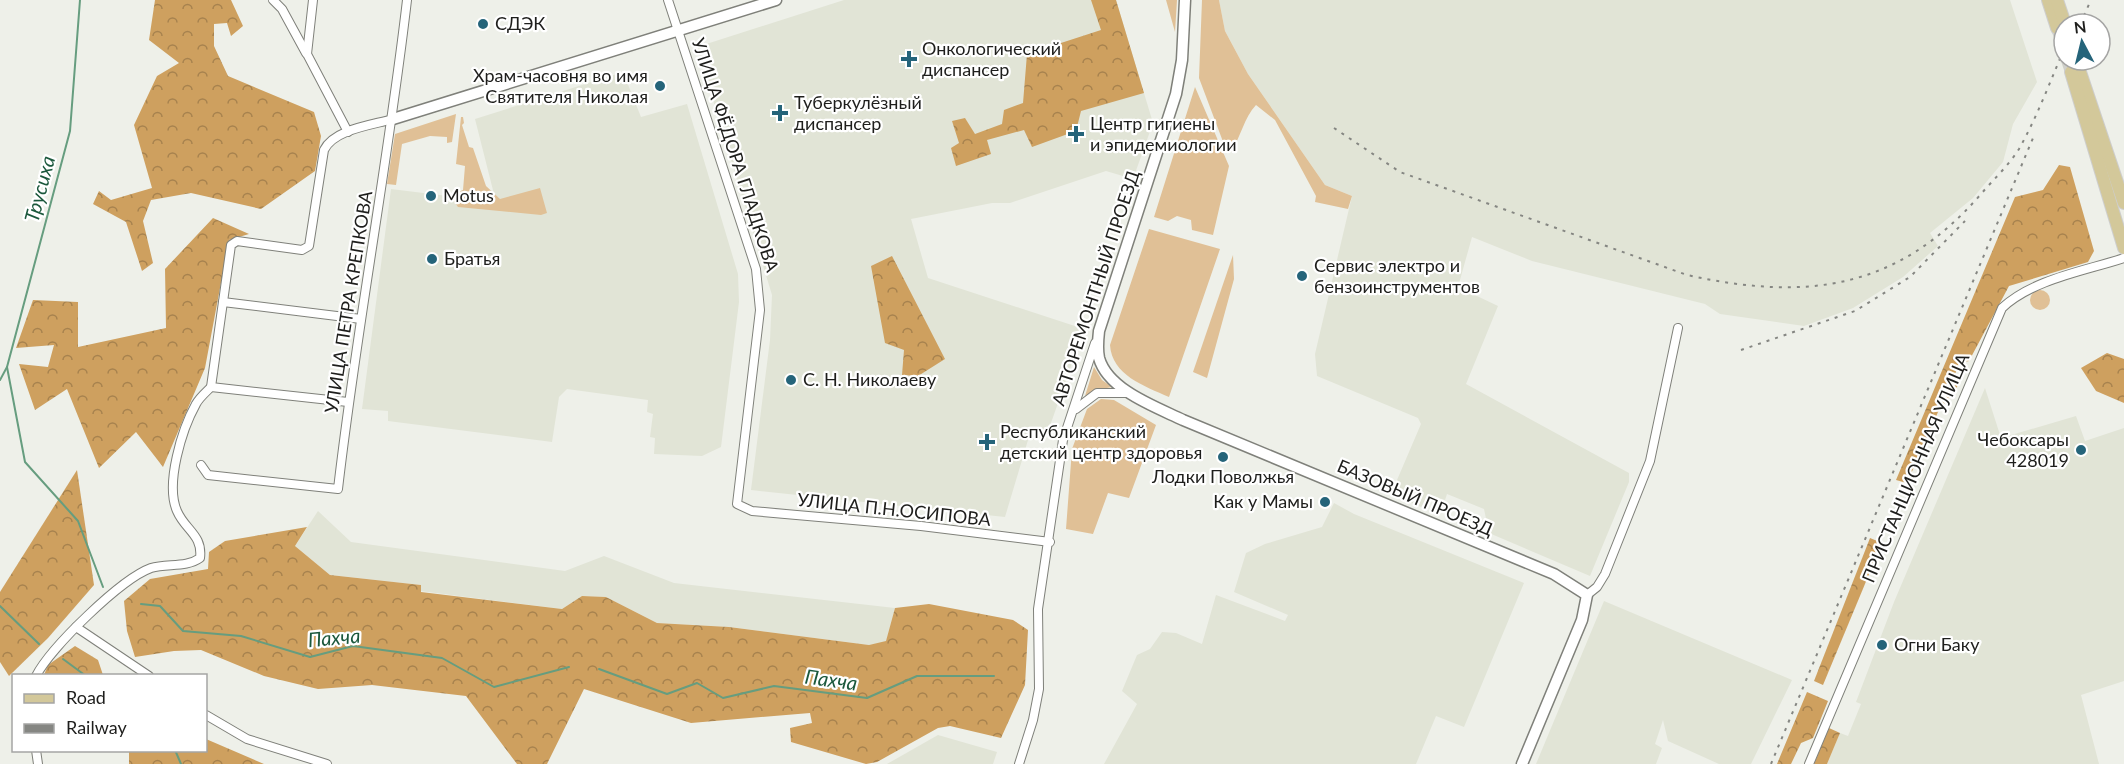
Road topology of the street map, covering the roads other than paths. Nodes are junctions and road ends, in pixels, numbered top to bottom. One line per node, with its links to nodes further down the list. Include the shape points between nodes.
1 (273, 0): 8 (street)
2 (313, 0): 8 (street)
3 (407, 0): 9 (street, УЛИЦА ПЕТРА КРЕПКОВА)
4 (668, 0): 7 (street, УЛИЦА ФЁДОРА ГЛАДКОВА)
5 (776, 0): 7 (street, УЛИЦА ФЁДОРА ГЛАДКОВА)
6 (1185, 0): 17 (street, АВТОРЕМОНТНЫЙ ПРОЕЗД, via 1176,94)
7 (678, 31): 9 (street, УЛИЦА ФЁДОРА ГЛАДКОВА); 23 (street, УЛИЦА ФЁДОРА ГЛАДКОВА, via 756,269 759,291)
8 (307, 54): 10 (street)
9 (393, 119): 10 (street, УЛИЦА ФЁДОРА ГЛАДКОВА); 15 (street, УЛИЦА ПЕТРА КРЕПКОВА)
10 (348, 132): 14 (street, УЛИЦА ФЁДОРА ГЛАДКОВА, via 328,142 324,150 309,246 302,250 237,242 231,245)
11 (2124, 203): 12 (main road, via 2075,71)
12 (2124, 248)
13 (2124, 258): 33 (street, ПРИСТАНЦИОННАЯ УЛИЦА, via 2034,288 2002,308)
14 (223, 302): 15 (street); 18 (street)
15 (361, 319): 20 (street, УЛИЦА ПЕТРА КРЕПКОВА)
16 (1678, 328): 25 (street, via 1644,480 1605,574)
17 (1100, 331): 19 (street, БАЗОВЫЙ ПРОЕЗД, via 1098,354 1102,367); 21 (street, АВТОРЕМОНТНЫЙ ПРОЕЗД)
18 (211, 387): 20 (street); 26 (street, via 196,403 172,478 174,504 199,539 200,558 140,573)
19 (1132, 394): 21 (street, via 1097,393); 25 (street, БАЗОВЫЙ ПРОЕЗД, via 1192,424 1554,574)
20 (348, 402): 22 (street, УЛИЦА ПЕТРА КРЕПКОВА, via 338,489 208,476)
21 (1073, 412): 24 (street, АВТОРЕМОНТНЫЙ ПРОЕЗД, via 1063,440)
22 (201, 465)
23 (737, 504): 24 (street, УЛИЦА П.Н.ОСИПОВА, via 752,511)
24 (1050, 542): 31 (street, АВТОРЕМОНТНЫЙ ПРОЕЗД, via 1038,609 1039,689)
25 (1587, 595): 32 (street, via 1582,620)
26 (75, 627): 27 (street); 28 (street)
27 (37, 674)
28 (147, 674)
29 (207, 716): 30 (street, via 247,739)
30 (327, 764)
31 (1019, 764)
32 (1522, 764)
33 (1809, 764)

